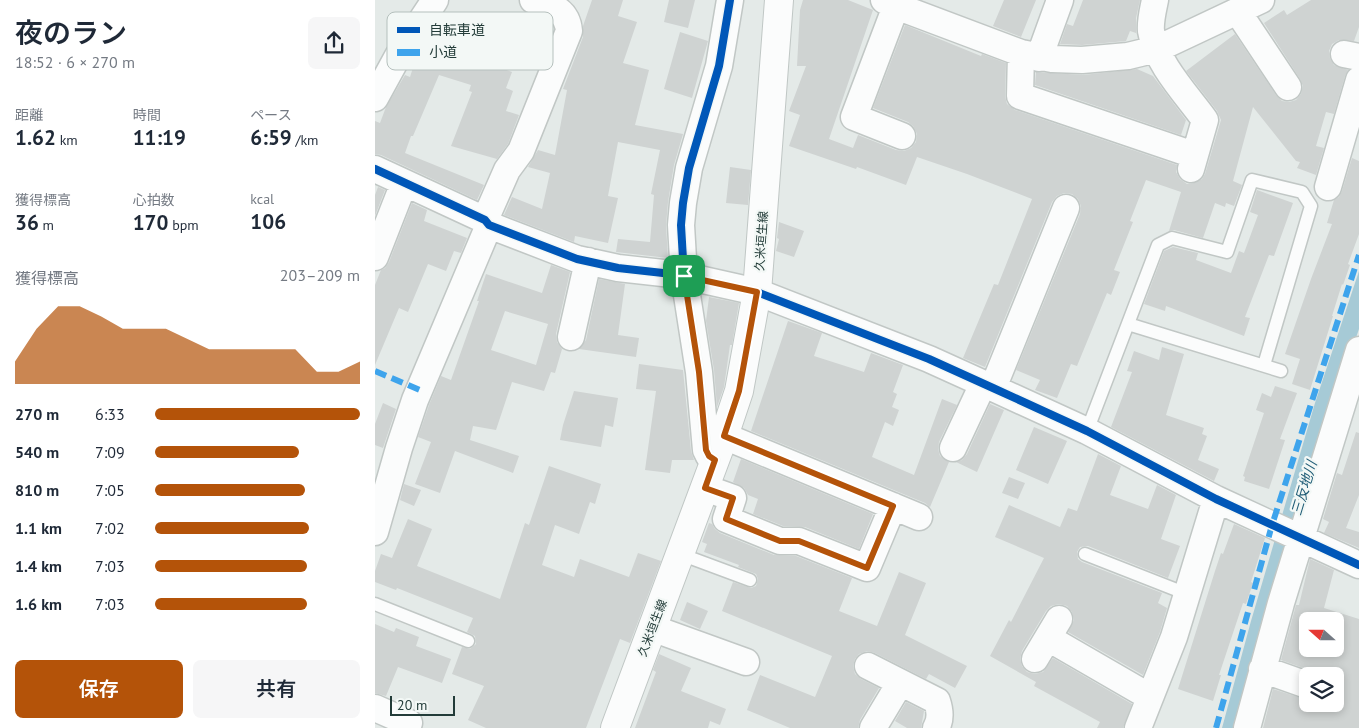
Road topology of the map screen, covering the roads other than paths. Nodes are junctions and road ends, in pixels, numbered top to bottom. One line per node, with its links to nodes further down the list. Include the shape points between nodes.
1 (435, 0): 9 (street)
2 (533, 0): 22 (street, via 562,13 568,21 569,31 521,151 507,170)
3 (731, 0): 25 (street, via 719,66 694,150 683,203)
4 (779, 0): 26 (main road, 久米垣生線)
5 (1060, 0): 12 (street)
6 (1155, 0): 11 (street, via 1151,30)
7 (1261, 0): 10 (street)
8 (890, 3): 12 (street); 17 (street, via 854,116)
9 (427, 12)
10 (1238, 12): 11 (street); 15 (street)
11 (1157, 49): 12 (street, via 1082,60); 12 (street, via 1205,120 1193,162 1020,96)
12 (1030, 55)
13 (390, 70): 16 (street)
14 (1359, 80): 20 (street, via 1331,141)
15 (1288, 87)
16 (375, 98)
17 (902, 136)
18 (375, 169): 19 (street)
19 (404, 183): 22 (street); 23 (street)
20 (1328, 187)
21 (1066, 208): 32 (street)
22 (487, 222): 24 (street); 40 (street, via 415,400)
23 (375, 257)
24 (588, 261): 25 (street); 28 (street)
25 (684, 276): 26 (street); 34 (street, via 699,372 706,450 709,456)
26 (757, 292): 32 (street, via 929,359); 34 (main road, 久米垣生線, via 739,391)
27 (1128, 324): 30 (lane); 30 (lane, via 1158,245 1172,238 1227,252 1252,180 1303,192 1311,206); 33 (lane)
28 (571, 337)
29 (1359, 350): 41 (street)
30 (1264, 364): 31 (lane)
31 (1281, 370)
32 (988, 386): 33 (street); 35 (street)
33 (1087, 431): 37 (street)
34 (719, 448): 36 (main road, 久米垣生線); 38 (street)
35 (953, 448)
36 (705, 488): 38 (street, via 733,498 726,519 780,541 799,541 867,568); 42 (main road, 久米垣生線)
37 (1216, 499): 41 (street); 46 (street)
38 (893, 506): 39 (street)
39 (919, 517)
40 (375, 532)
41 (1301, 538): 44 (street); 53 (street)
42 (680, 554): 45 (lane); 48 (main road, 久米垣生線)
43 (1085, 554): 46 (lane)
44 (1359, 565)
45 (750, 580)
46 (1187, 594): 56 (street)
47 (375, 604): 50 (lane)
48 (652, 628): 51 (street); 59 (main road, 久米垣生線)
49 (1047, 639): 56 (street)
50 (468, 641)
51 (747, 662)
52 (868, 666): 55 (street)
53 (1262, 669): 54 (street); 63 (street)
54 (1299, 682)
55 (900, 683): 60 (street); 61 (street, via 937,701 940,710)
56 (1150, 697): 62 (street)
57 (375, 708): 58 (street)
58 (409, 723)
59 (615, 728)
60 (873, 728)
61 (936, 728)
62 (1138, 728)
63 (1247, 728)

